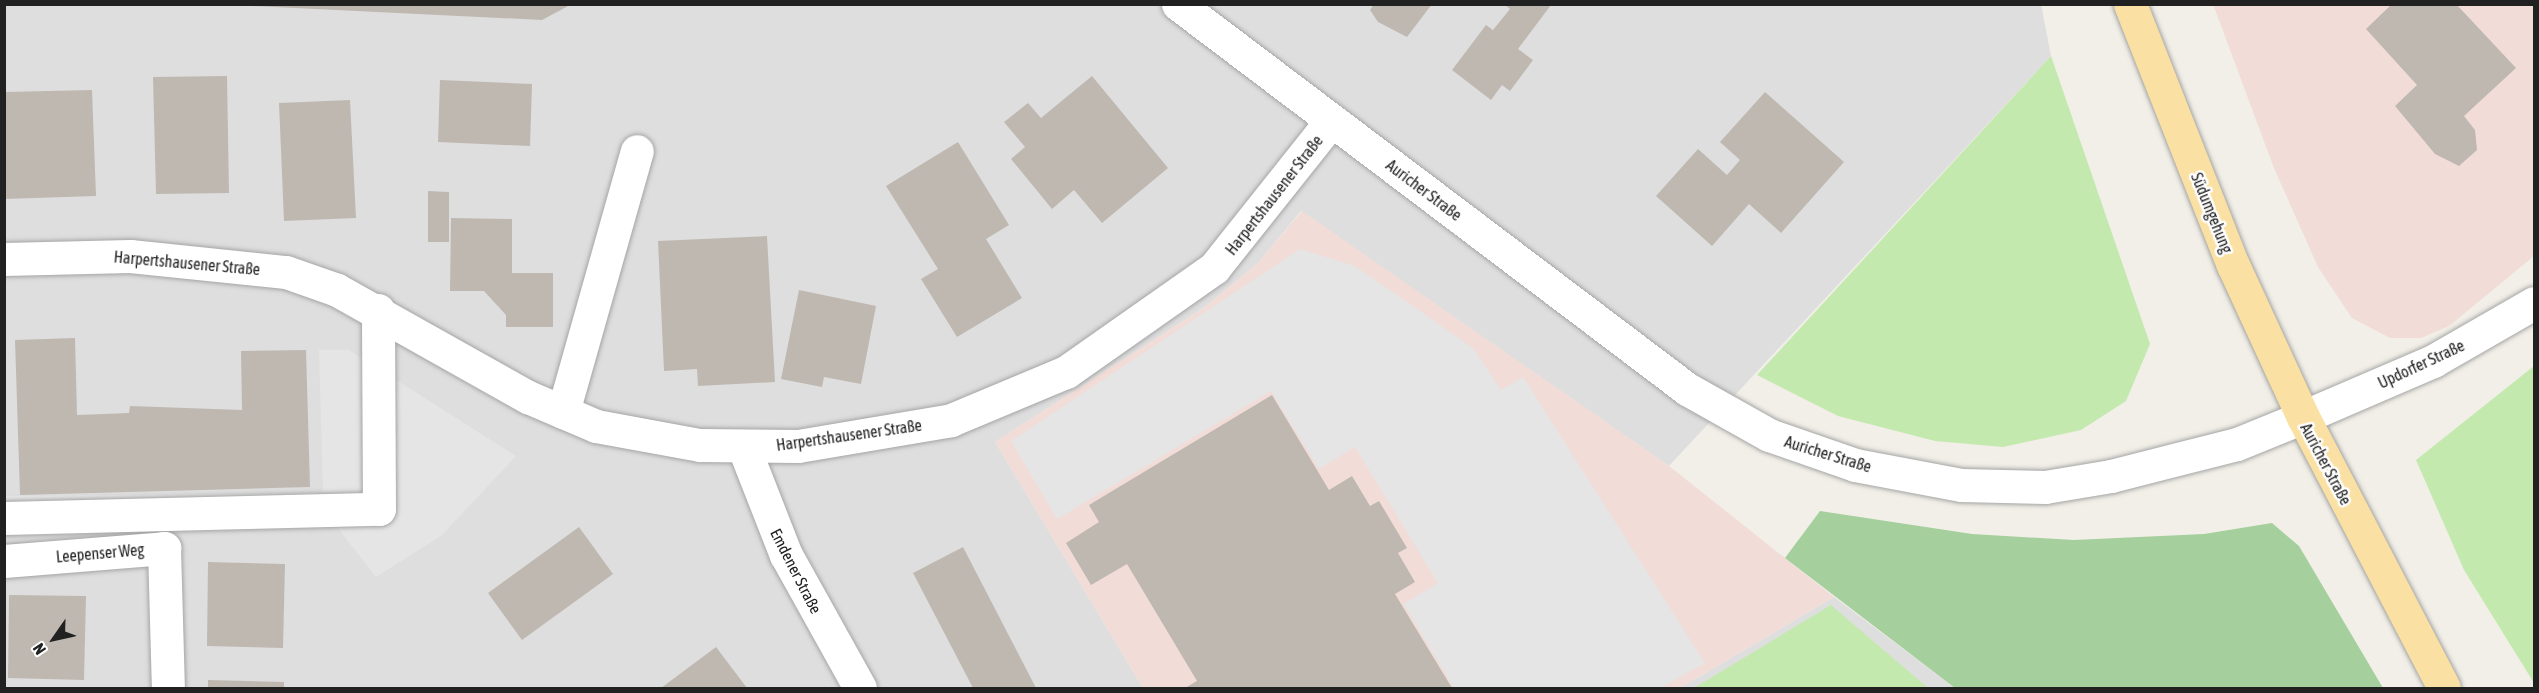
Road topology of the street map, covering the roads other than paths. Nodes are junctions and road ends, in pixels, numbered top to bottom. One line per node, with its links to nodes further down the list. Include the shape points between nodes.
1 (1178, 4): 3 (street, Auricher Straße)
2 (2130, 4): 9 (main road, Südumgehung, via 2233,265)
3 (1331, 121): 9 (street, Auricher Straße, via 1687,389 1769,435 1855,465 1961,485 2045,487 2111,476 2236,444); 10 (street, Harpertshausener Straße, via 1239,244 1214,268 1066,372 951,420 798,446)
4 (637, 151): 8 (street)
5 (4, 259): 7 (street, Harpertshausener Straße, via 130,256 231,263 286,272)
6 (2535, 303): 9 (street, Updorfer Straße, via 2433,361)
7 (378, 310): 8 (street, Harpertshausener Straße); 11 (street, via 379,509)
8 (563, 412): 10 (street, Harpertshausener Straße, via 647,438)
9 (2303, 417): 15 (main road, Auricher Straße)
10 (744, 448): 14 (street, Emdener Straße, via 786,555)
11 (4, 518)
12 (4, 561): 13 (street, Leepenser Weg, via 164,548)
13 (168, 688)
14 (860, 688)
15 (2444, 688)

